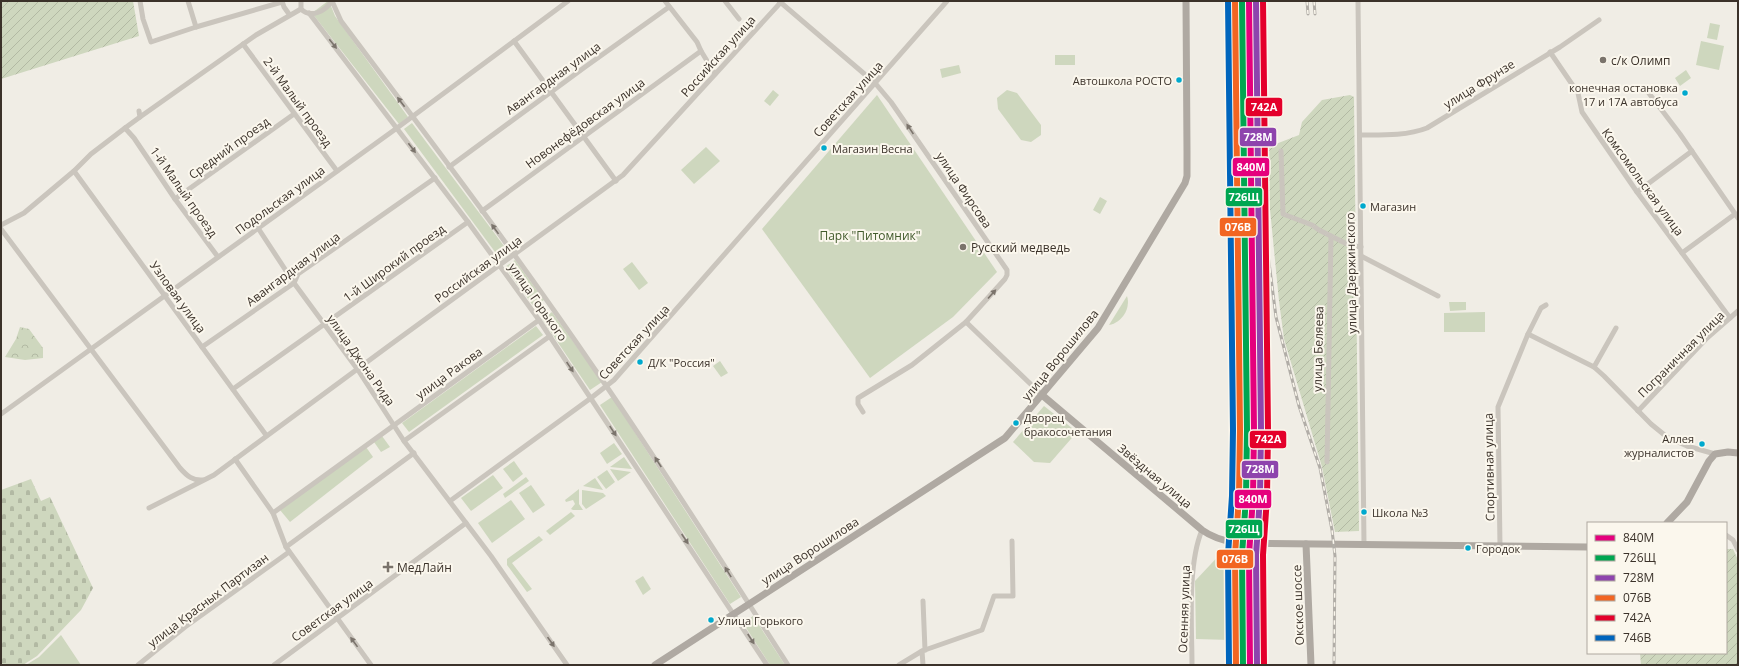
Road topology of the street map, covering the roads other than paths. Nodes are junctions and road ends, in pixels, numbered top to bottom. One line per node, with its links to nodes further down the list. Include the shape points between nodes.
1 (140, 1): 19 (street, via 151,42)
2 (188, 1): 19 (street)
3 (282, 1): 16 (street); 19 (street)
4 (301, 1): 14 (street)
5 (332, 1): 15 (street, via 317,14); 31 (street, улица Горького, one-way to 5, via 341,21)
6 (568, 1): 20 (street, Подольская улица)
7 (665, 1): 13 (street)
8 (725, 1): 17 (street)
9 (780, 1): 24 (street, Российская улица); 25 (street, улица Фирсова)
10 (947, 1): 25 (street, Советская улица)
11 (1186, 1): 76 (main road, улица Ворошилова, via 1188,152 1185,183 1098,328)
12 (1358, 1): 34 (street, улица Дзержинского)
13 (669, 7): 22 (street, via 697,42); 26 (street, Авангардная улица)
14 (301, 8): 15 (street); 16 (street)
15 (310, 13): 33 (street, улица Горького, one-way to 33)
16 (289, 14): 21 (street)
17 (739, 19)
18 (1599, 20): 23 (street, улица Фрунзе)
19 (196, 26)
20 (514, 41): 26 (street); 31 (street, Подольская улица)
21 (243, 44): 29 (street, 2-й Малый проезд); 30 (street)
22 (701, 51): 24 (street); 35 (street, Новонефёдовская улица)
23 (1550, 52): 34 (street, улица Фрунзе, via 1427,128 1394,134); 43 (street, Комсомольская улица, via 1578,94 1582,112)
24 (715, 74): 42 (street, Российская улица)
25 (875, 83): 65 (street, улица Фирсова, one-way to 25, via 1005,279 1008,275 1007,270 891,102); 74 (street, Советская улица, via 651,340)
26 (551, 92): 35 (street); 38 (street, Авангардная улица)
27 (1648, 92): 37 (street)
28 (139, 111): 30 (street)
29 (294, 114): 40 (street, 2-й Малый проезд); 44 (street, Средний проезд)
30 (140, 117): 32 (street)
31 (412, 117): 33 (street, Подольская улица); 38 (street, улица Горького)
32 (125, 128): 39 (street, via 91,154); 44 (street, 1-й Малый проезд)
33 (397, 128): 40 (street, Подольская улица); 41 (street, улица Горького, one-way to 41)
34 (1360, 135): 52 (street, улица Дзержинского)
35 (584, 136): 42 (street); 45 (street, Новонефёдовская улица)
36 (1281, 151): 51 (street, via 1282,212)
37 (1692, 151): 43 (street); 46 (street)
38 (449, 167): 45 (street, улица Горького)
39 (74, 171): 48 (street, via 24,213); 59 (street, Узловая улица)
40 (337, 171): 50 (street, Подольская улица)
41 (435, 178): 47 (street, улица Горького); 58 (street, Авангардная улица, via 298,274)
42 (616, 181): 54 (street, Российская улица)
43 (1637, 192): 53 (street, Комсомольская улица)
44 (175, 199): 56 (street, 1-й Малый проезд)
45 (482, 211): 54 (street, улица Горького, one-way to 45)
46 (1736, 216): 53 (street)
47 (468, 222): 57 (street, улица Горького); 66 (street, 1-й Широкий проезд)
48 (1, 225)
49 (1, 228): 71 (street)
50 (258, 228): 56 (street, Подольская улица); 58 (street, улица Джона Рида)
51 (1331, 236): 52 (street, via 1349,245); 88 (street, улица Беляева)
52 (1361, 247): 55 (street, улица Дзержинского)
53 (1682, 253): 63 (street, Комсомольская улица)
54 (514, 255): 57 (street, Российская улица); 74 (street, улица Горького)
55 (1361, 256): 60 (street); 99 (street, улица Дзержинского)
56 (218, 257): 59 (street, Подольская улица)
57 (500, 265): 64 (street, улица Горького); 73 (street, Российская улица)
58 (294, 283): 66 (street, улица Джона Рида); 70 (street, Авангардная улица)
59 (164, 296): 70 (street, Узловая улица); 71 (street, Подольская улица)
60 (1438, 296)
61 (1546, 305): 68 (street, Спортивная улица, via 1541,308)
62 (1738, 311): 63 (street, Пограничная улица)
63 (1730, 318): 78 (street, Пограничная улица, via 1707,338)
64 (539, 320): 69 (street, улица Горького); 81 (street, улица Ракова)
65 (966, 322): 76 (street); 79 (street, улица Фирсова, via 912,365 858,398 858,404)
66 (324, 326): 73 (street, улица Джона Рида); 75 (street, 1-й Широкий проезд)
67 (1616, 328): 72 (street)
68 (1528, 334): 72 (street); 100 (street, Спортивная улица, via 1498,407)
69 (550, 336): 77 (street, улица Горького, one-way to 77); 83 (street)
70 (202, 347): 75 (street, Узловая улица)
71 (91, 349): 80 (street, Подольская улица); 89 (street, via 185,473 194,480)
72 (1594, 367): 78 (street)
73 (358, 370): 81 (street, улица Джона Рида); 82 (street, Российская улица)
74 (607, 386): 77 (street, Советская улица); 105 (street, улица Горького, one-way to 74)
75 (233, 389): 82 (street, Узловая улица)
76 (1042, 394): 95 (main road, Звёздная улица); 105 (main road, улица Ворошилова, via 1005,438)
77 (591, 398): 90 (street, Советская улица); 106 (street, улица Горького, one-way to 106)
78 (1638, 411): 86 (street, via 1667,437)
79 (863, 412)
80 (1, 414)
81 (394, 425): 83 (street, улица Джона Рида); 92 (street, улица Ракова)
82 (266, 435): 87 (street, Российская улица)
83 (404, 441): 85 (street, улица Джона Рида)
84 (1738, 453): 86 (main road)
85 (414, 454): 90 (street, улица Джона Рида); 102 (street)
86 (1715, 454): 93 (main road, via 1687,502)
87 (235, 458): 89 (street, Российская улица); 92 (street)
88 (1328, 462)
89 (207, 480): 91 (street, Российская улица)
90 (450, 502): 94 (street)
91 (149, 508)
92 (273, 513): 102 (street)
93 (1668, 522)
94 (466, 523): 107 (street, Советская улица); 112 (street, one-way to 112)
95 (1202, 530): 98 (main road, Звёздная улица, via 1211,536 1237,543); 118 (street, Осенняя улица, via 1197,548 1192,594)
96 (1727, 536): 103 (street, via 1733,540)
97 (1012, 541): 108 (street, via 1012,596 994,596 982,630)
98 (1306, 544): 99 (main road); 119 (main road, Окское шоссе)
99 (1364, 544): 100 (main road)
100 (1500, 546): 101 (main road)
101 (1587, 547)
102 (287, 550): 107 (street); 109 (street, улица Красных Партизан)
103 (1738, 550)
104 (923, 601): 108 (street)
105 (749, 605): 106 (main road, улица Ворошилова); 115 (street, улица Горького)
106 (734, 614): 113 (main road, улица Ворошилова); 114 (street, улица Горького, one-way to 114)
107 (337, 619): 110 (street, Советская улица); 111 (street, one-way to 107)
108 (924, 650): 116 (street); 117 (street)
109 (138, 665)
110 (274, 665)
111 (371, 665)
112 (567, 665)
113 (655, 665)
114 (767, 665)
115 (788, 665)
116 (899, 665)
117 (923, 665)
118 (1192, 665)
119 (1311, 665)

